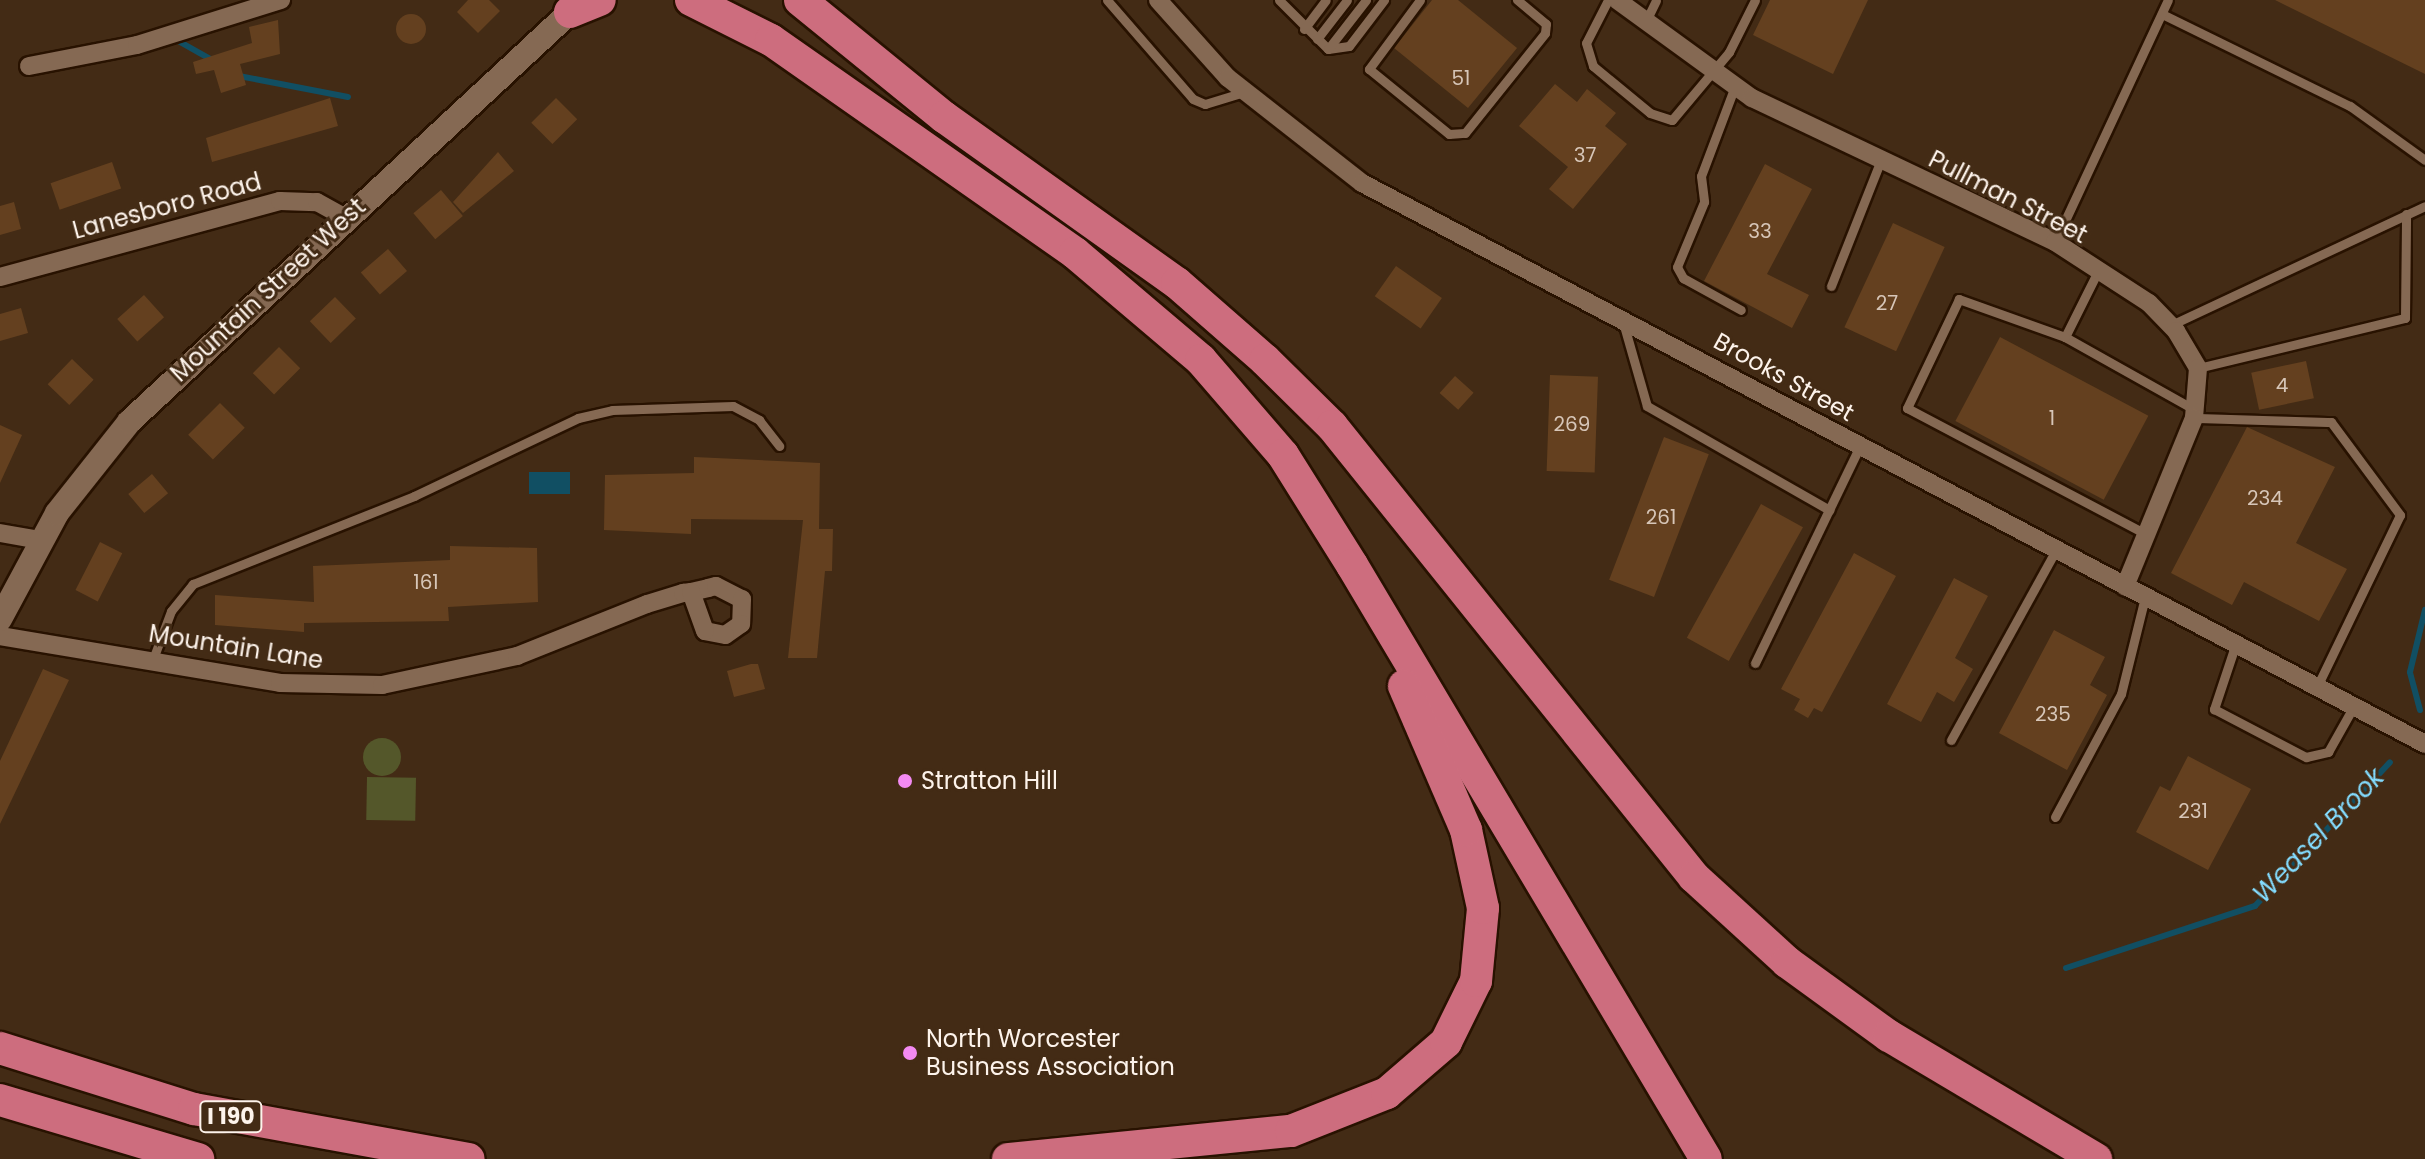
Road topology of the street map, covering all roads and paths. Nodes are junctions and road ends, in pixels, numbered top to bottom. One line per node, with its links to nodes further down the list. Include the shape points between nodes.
1 (281, 0): 29 (street, via 137,45)
2 (600, 0): 21 (highway)
3 (691, 0): 27 (highway)
4 (731, 0): 27 (highway)
5 (801, 0): 75 (highway, via 944,117 1177,283 1265,360 1332,426 1694,877 1787,962 1889,1036)
6 (1107, 0): 32 (lane, via 1193,99 1205,104)
7 (1158, 0): 32 (street, Brooks Street)
8 (1279, 0): 25 (lane)
9 (1326, 0): 25 (lane)
10 (1347, 0): 26 (lane)
11 (1366, 0): 28 (lane)
12 (1384, 0): 28 (lane, via 1349,46)
13 (1420, 0): 22 (lane, via 1369,69 1449,134 1465,133 1545,33 1546,24)
14 (1517, 0): 22 (lane)
15 (1539, 0): 22 (lane)
16 (1608, 0): 30 (lane, via 1586,43 1593,66 1650,113 1672,120)
17 (1617, 0): 24 (street, Pullman Street)
18 (1656, 0): 24 (lane)
19 (2168, 0): 23 (lane)
20 (1752, 1): 30 (lane)
21 (576, 6): 37 (main road, Mountain Street West)
22 (1530, 11)
23 (2162, 14): 34 (lane, via 2350,106); 38 (lane)
24 (1645, 23): 30 (street, Pullman Street)
25 (1304, 29): 26 (lane)
26 (1317, 39): 28 (lane)
27 (771, 40): 57 (highway, via 1075,253 1201,360 1283,455)
28 (1328, 49)
29 (29, 66)
30 (1712, 70): 31 (street, Pullman Street)
31 (1735, 86): 33 (street, Pullman Street); 42 (lane, via 1701,176 1704,202 1677,267 1683,278)
32 (1244, 92): 43 (street, Brooks Street, via 1362,183)
33 (1881, 160): 38 (street, Pullman Street); 41 (lane)
34 (2425, 160)
35 (2425, 206): 36 (lane)
36 (2406, 214): 44 (lane); 46 (lane, via 2405,318)
37 (346, 218): 40 (street, Lanesboro Road, via 317,202 280,201); 53 (main road, Mountain Street West, via 129,422)
38 (2055, 242): 39 (street, Pullman Street)
39 (2098, 271): 44 (street, Pullman Street); 45 (lane)
40 (0, 277)
41 (1831, 286)
42 (1741, 310)
43 (1621, 316): 49 (street, Brooks Street); 50 (lane, via 1647,406)
44 (2171, 325): 46 (street, Pullman Street)
45 (2065, 337): 47 (lane); 52 (lane, via 1959,299 1907,408)
46 (2198, 368): 47 (street)
47 (2195, 414): 52 (street); 64 (lane, via 2331,422 2400,515)
48 (779, 446): 62 (lane, via 759,420 733,406 612,410 578,418 414,496 193,584 171,611)
49 (1860, 446): 50 (lane); 54 (street, Brooks Street)
50 (1829, 510): 63 (lane)
51 (0, 533): 53 (street)
52 (2147, 535): 55 (street)
53 (40, 540): 59 (main road, Mountain Street West)
54 (2056, 550): 55 (street, Brooks Street); 66 (lane)
55 (2125, 586): 58 (street, Brooks Street)
56 (691, 592): 62 (street, Mountain Lane, via 445,677 334,687)
57 (1370, 593): 73 (highway, via 1455,801 1480,883 1482,958 1451,1034 1406,1081 1291,1131); 74 (highway)
58 (2145, 597): 61 (street, Brooks Street); 68 (lane, via 2121,694)
59 (0, 619)
60 (0, 636): 62 (street, Mountain Lane)
61 (2236, 643): 64 (street, Brooks Street); 65 (lane, via 2214,709 2306,757 2328,752)
62 (153, 659)
63 (1755, 663)
64 (2318, 685): 65 (street, Brooks Street)
65 (2355, 704): 67 (street, Brooks Street)
66 (1951, 740)
67 (2425, 744)
68 (2055, 817)
69 (0, 1048): 72 (highway, I 190, via 194,1109)
70 (0, 1100): 71 (highway, I 190)
71 (198, 1159)
72 (468, 1159)
73 (1008, 1159)
74 (1706, 1159)
75 (2096, 1159)

